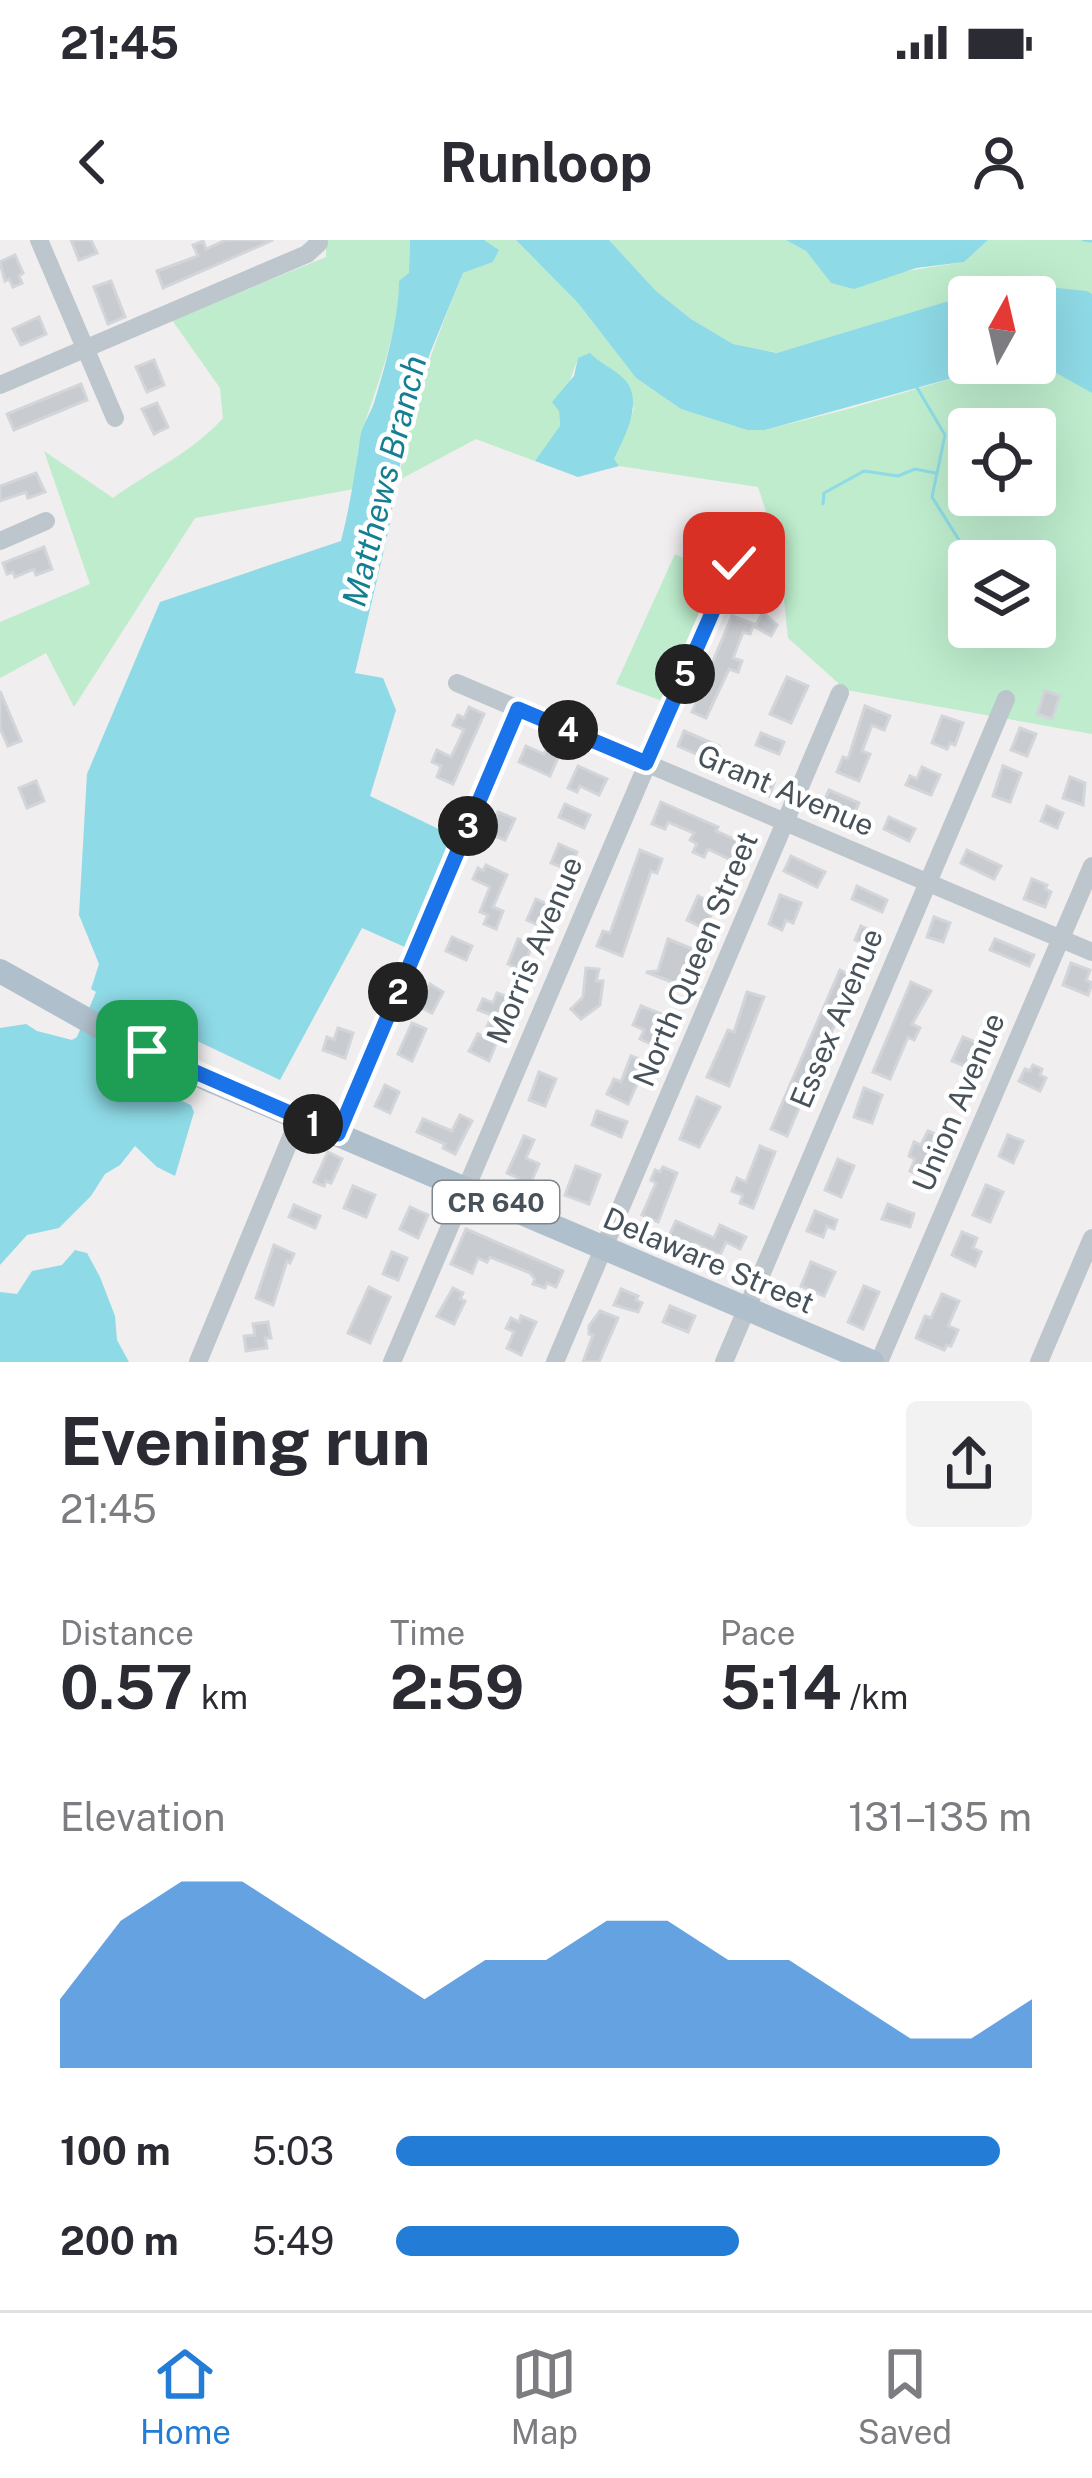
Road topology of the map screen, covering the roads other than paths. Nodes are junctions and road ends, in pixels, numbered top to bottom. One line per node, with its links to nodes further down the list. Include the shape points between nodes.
1 (39, 240): 3 (street)
2 (318, 242): 3 (street, via 307,254)
3 (86, 350): 4 (street); 5 (street)
4 (0, 385)
5 (115, 418)
6 (46, 521): 7 (street)
7 (0, 541)
8 (734, 563): 13 (street, Morris Avenue)
9 (457, 682): 12 (street, Grant Avenue)
10 (840, 693): 14 (street, North Queen Street)
11 (1006, 699): 16 (street, Essex Avenue)
12 (518, 709): 13 (street, Grant Avenue); 21 (street)
13 (646, 763): 14 (street, Grant Avenue); 22 (street, Morris Avenue)
14 (785, 823): 16 (street, Grant Avenue); 24 (street, North Queen Street)
15 (1092, 866): 17 (street, Union Avenue)
16 (926, 881): 17 (street, Grant Avenue); 25 (street, Essex Avenue)
17 (1061, 938): 18 (street, Grant Avenue); 30 (street, Union Avenue)
18 (1092, 952)
19 (0, 971): 20 (main road, Delaware Street / CR 640, via 121,1039)
20 (299, 1118): 21 (main road, Delaware Street / CR 640); 26 (street)
21 (338, 1134): 22 (main road, Delaware Street / CR 640)
22 (464, 1189): 24 (main road, Delaware Street / CR 640); 27 (street, Morris Avenue)
23 (1092, 1238): 31 (street)
24 (604, 1248): 25 (main road, Delaware Street / CR 640); 28 (street, North Queen Street)
25 (746, 1309): 29 (street, Essex Avenue); 30 (main road, Delaware Street / CR 640)
26 (198, 1362)
27 (392, 1362)
28 (555, 1362)
29 (724, 1362)
30 (875, 1362)
31 (1039, 1362)

